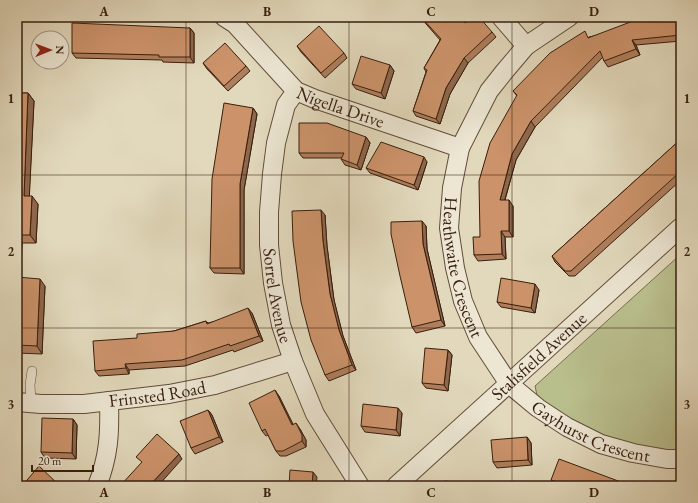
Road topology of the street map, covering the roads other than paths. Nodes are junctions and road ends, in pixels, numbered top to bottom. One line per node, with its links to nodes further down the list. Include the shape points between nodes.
1 (224, 17): 5 (street, Nigella Drive, via 235,24)
2 (501, 17): 4 (street)
3 (569, 17): 4 (street, Heathwaite Crescent)
4 (526, 46): 6 (street, Heathwaite Crescent, via 489,91)
5 (296, 91): 6 (street, Nigella Drive); 8 (street, Sorrel Avenue, via 286,105 276,143 269,212 273,283 281,325)
6 (460, 148): 10 (street, Heathwaite Crescent, via 452,188 449,228 455,268 463,301 478,337)
7 (681, 227): 10 (street, Stalisfield Avenue)
8 (293, 361): 11 (street, Frinsted Road, via 216,385 169,394); 15 (street, Sorrel Avenue, via 315,414)
9 (32, 371): 12 (lane)
10 (509, 384): 13 (street, Gayhurst Crescent, via 543,412 601,444 633,453); 16 (street, Stalisfield Avenue)
11 (108, 401): 12 (street, Frinsted Road, via 84,404); 14 (street, via 110,430 104,467)
12 (24, 402)
13 (681, 459)
14 (97, 486)
15 (360, 486)
16 (396, 486)

